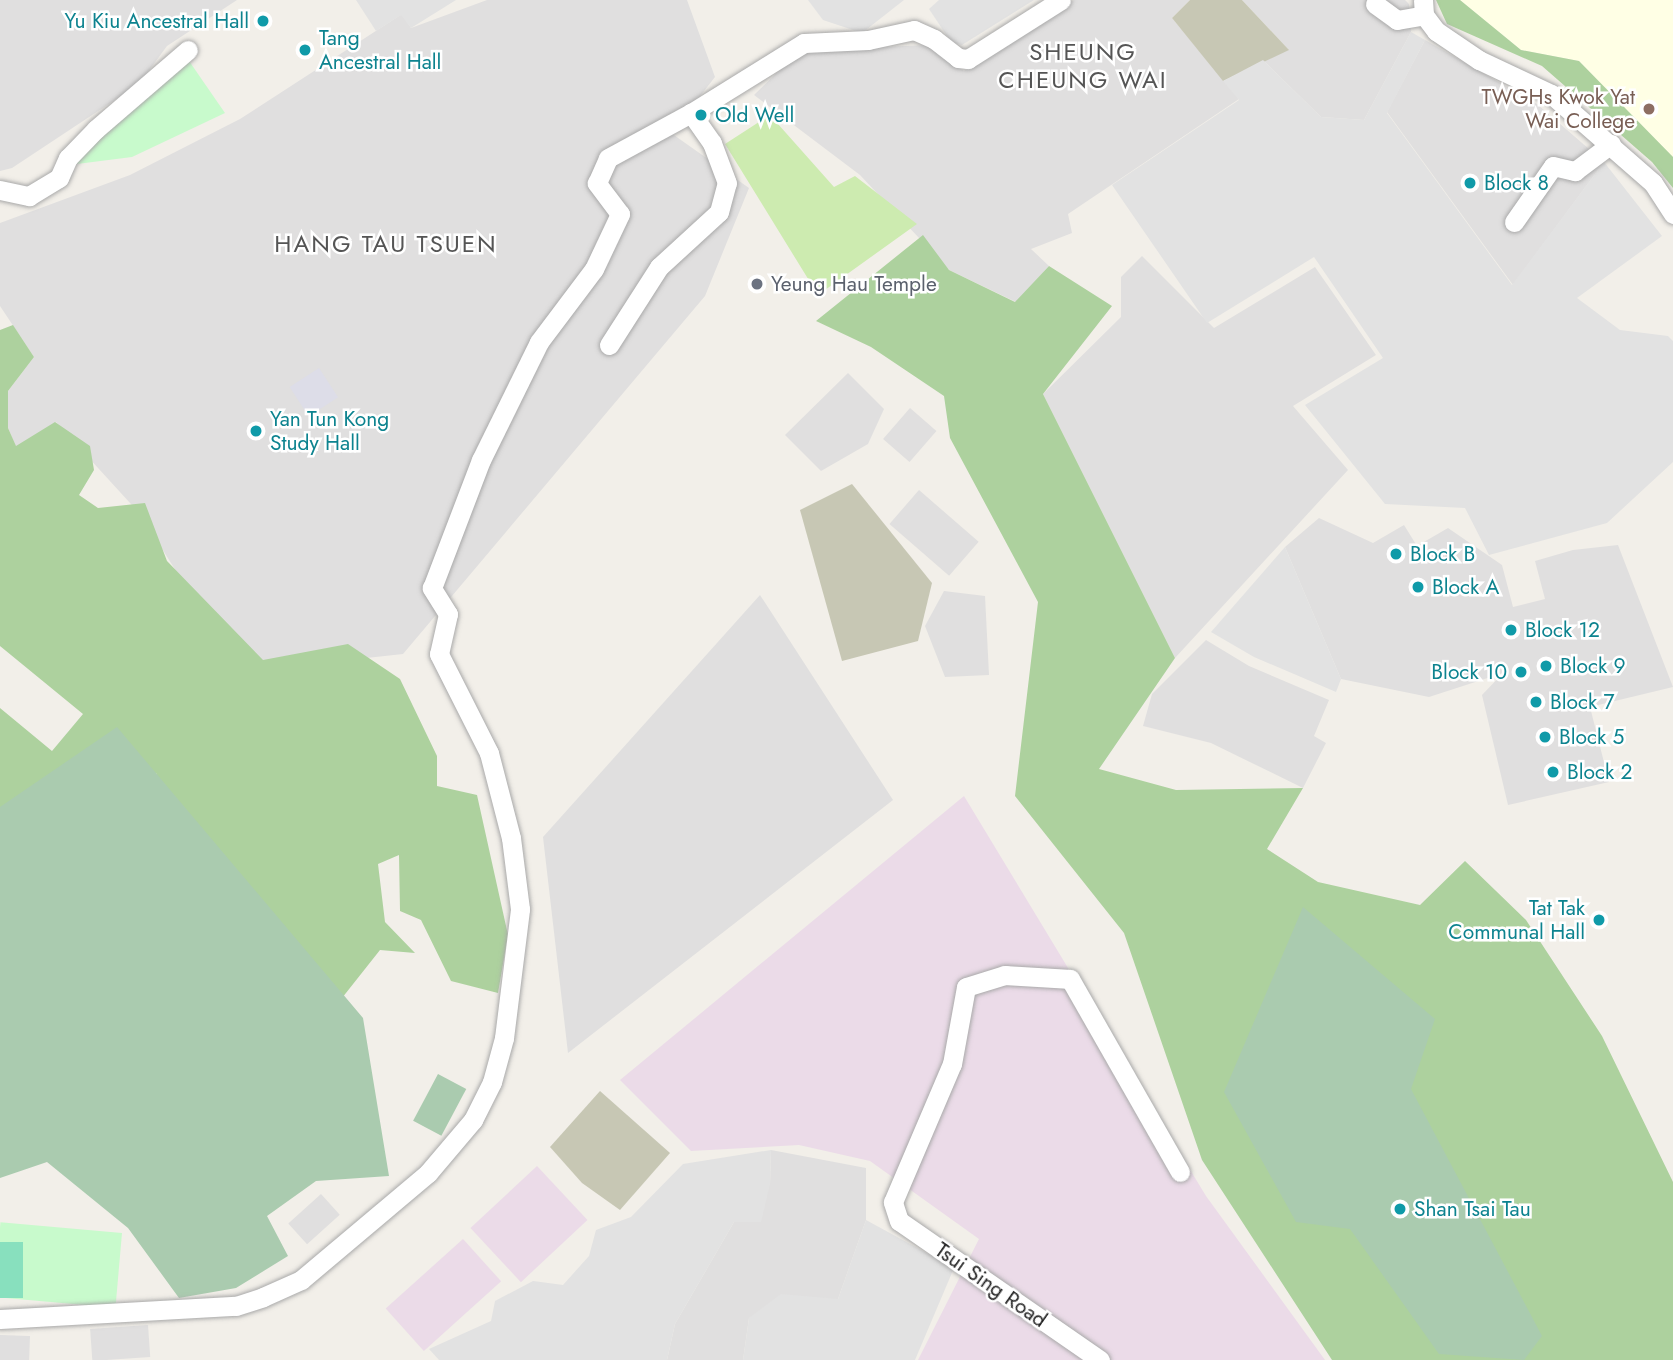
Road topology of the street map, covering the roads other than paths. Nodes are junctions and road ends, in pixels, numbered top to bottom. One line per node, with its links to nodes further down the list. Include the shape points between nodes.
1 (1061, 0): 5 (street, via 968,59 958,58 914,30 868,40 804,43)
2 (1375, 4): 3 (street, via 1397,20)
3 (1423, 7): 6 (street, via 1436,31 1470,54 1541,86)
4 (188, 50): 7 (street, via 96,129 68,158 59,178 29,196)
5 (691, 113): 10 (street, via 712,143 727,183 719,212 686,237 659,267); 12 (street, via 608,158 597,183 620,214 594,269 539,342 481,460 432,588 448,614 439,654 489,752 511,838 520,909 504,1038 492,1082 473,1121 452,1148 301,1280 236,1306)
6 (1611, 144): 8 (street, via 1653,183); 9 (street, via 1575,171 1553,166)
7 (0, 190)
8 (1673, 214)
9 (1514, 222)
10 (609, 345)
11 (1180, 1172): 13 (street, Tsui Sing Road, via 1070,979 1005,975 966,987 951,1064 893,1202 899,1221)
12 (0, 1319)
13 (1100, 1360)

